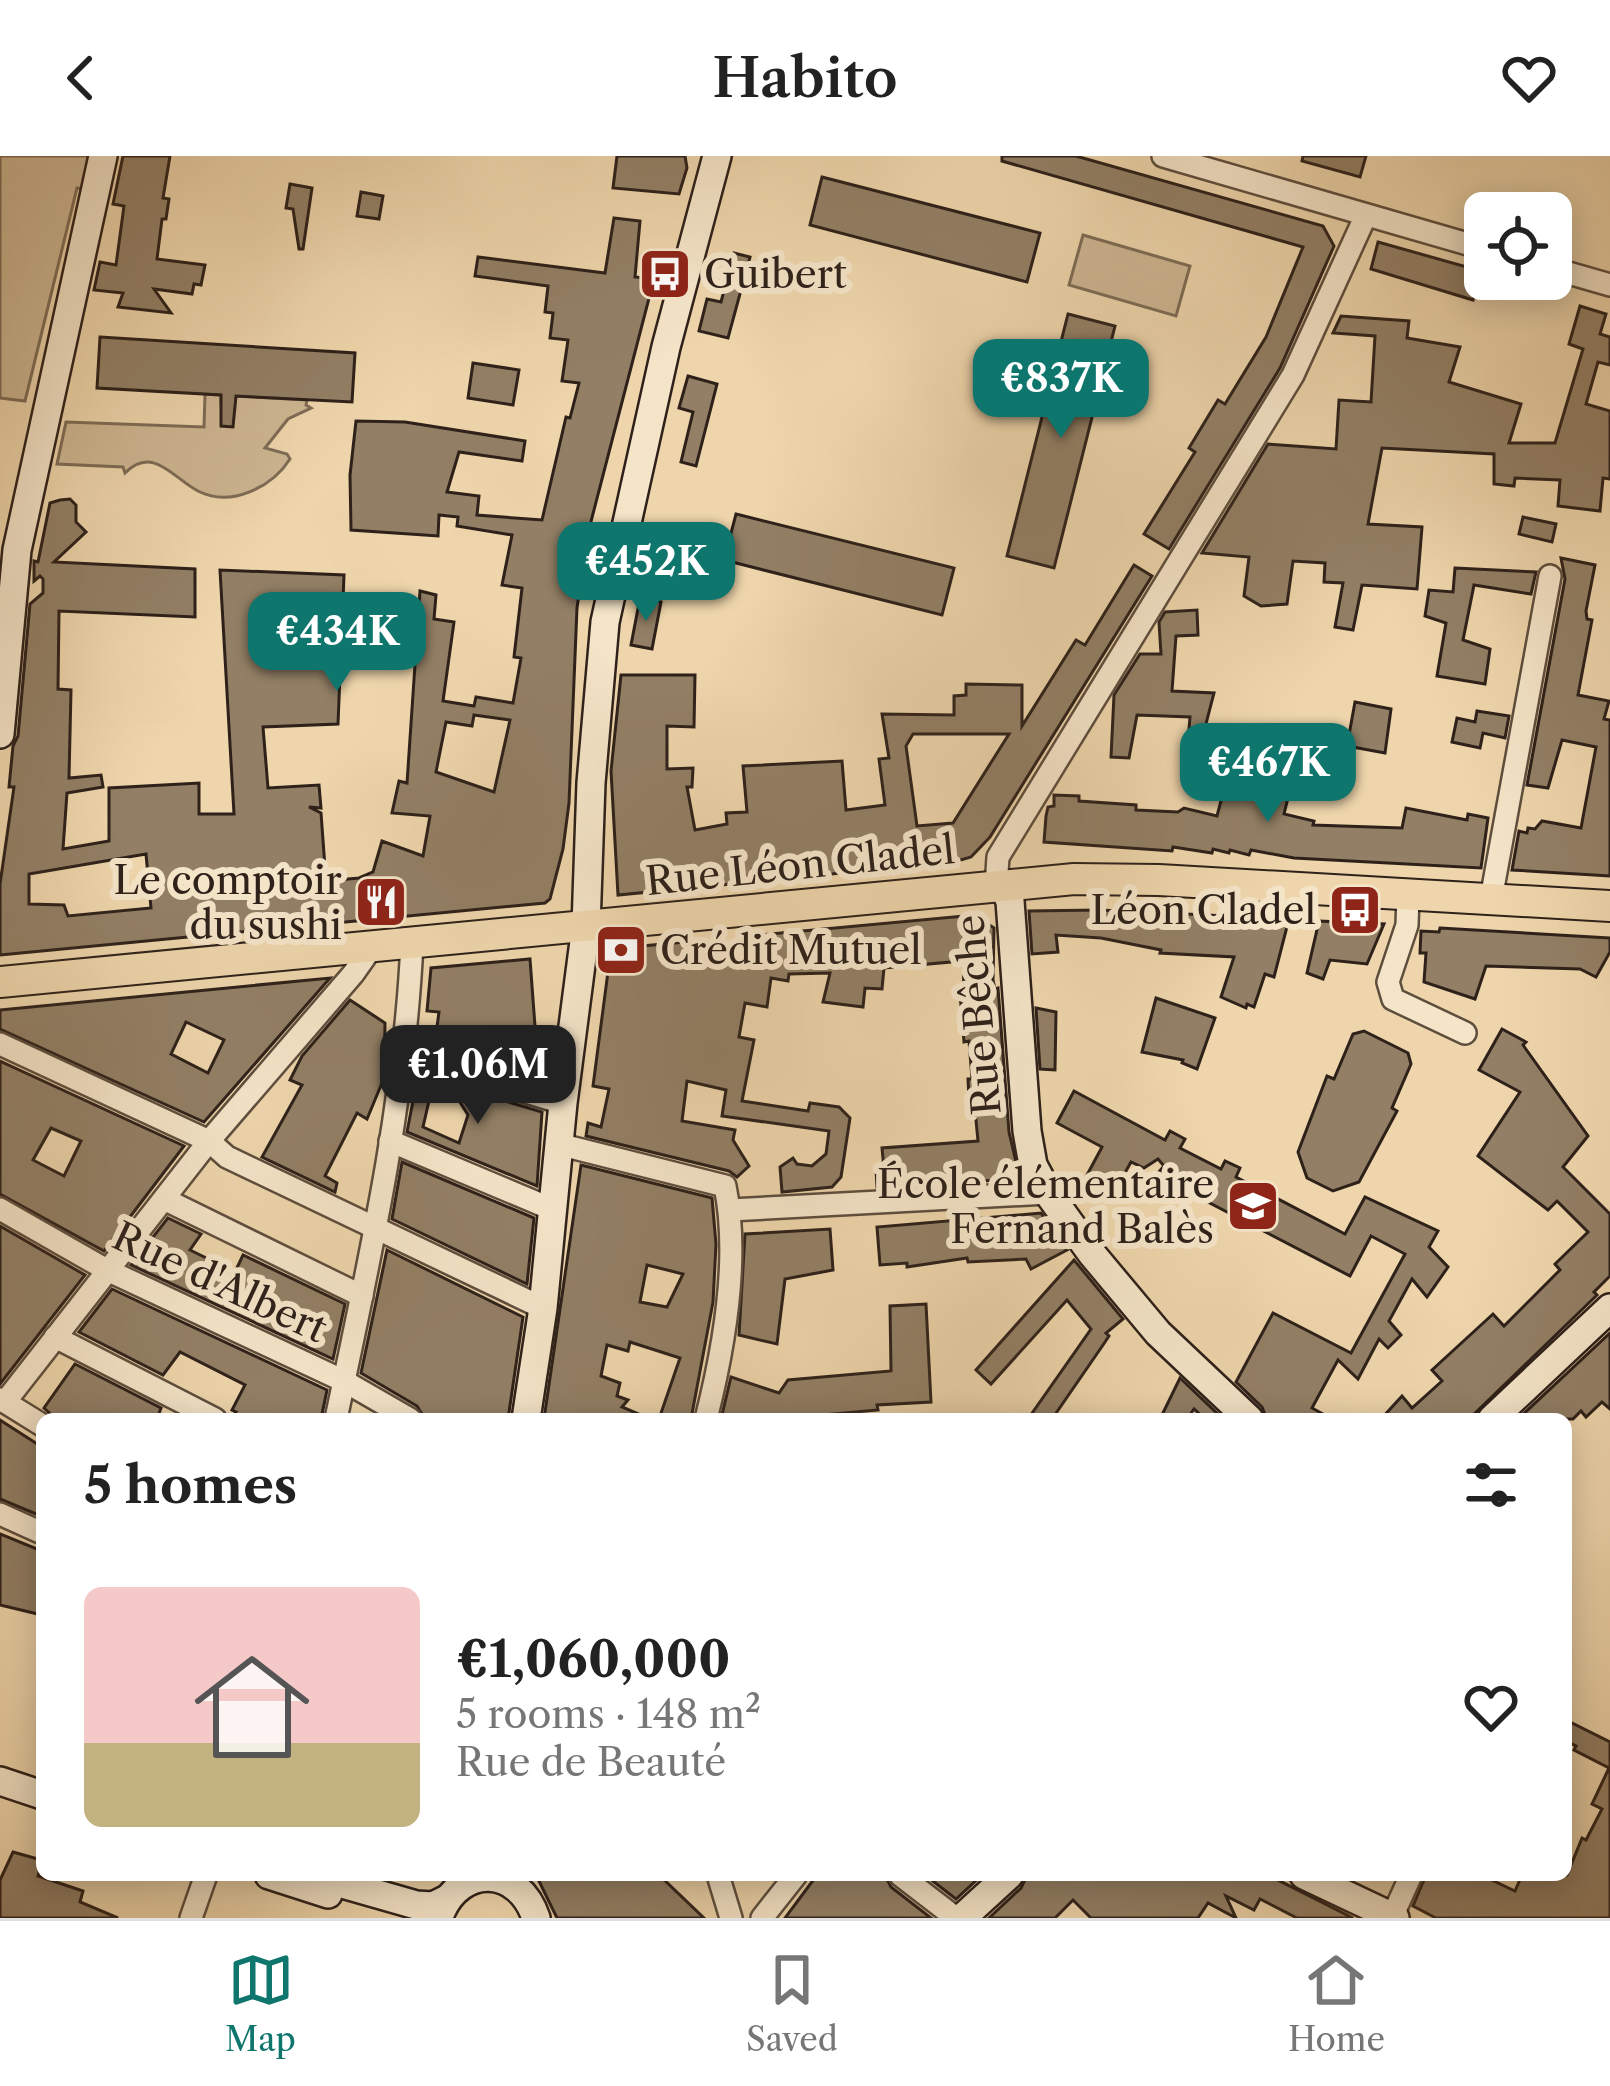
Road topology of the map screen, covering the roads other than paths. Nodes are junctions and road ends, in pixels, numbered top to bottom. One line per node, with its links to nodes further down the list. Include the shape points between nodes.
1 (103, 156): 11 (street, via 17,550)
2 (717, 156): 16 (street, via 605,622)
3 (1163, 156): 5 (street)
4 (1257, 156): 5 (street)
5 (1250, 181): 6 (street)
6 (1366, 215): 7 (street); 12 (street, via 1293,375 998,857)
7 (1464, 243)
8 (1572, 274): 9 (street)
9 (1610, 285)
10 (1550, 576): 14 (street)
11 (0, 734)
12 (1002, 884): 13 (main road, Rue Léon Cladel, via 1159,880); 16 (main road, Rue Léon Cladel); 27 (street, Rue Bêche, via 1010,901 1027,1131)
13 (1408, 895): 14 (main road, Rue Léon Cladel); 20 (street, via 1388,982 1393,999)
14 (1491, 898): 15 (main road, Rue Léon Cladel)
15 (1610, 906)
16 (586, 926): 17 (main road, Rue Léon Cladel); 23 (street)
17 (412, 942): 18 (main road, Rue Léon Cladel); 22 (street)
18 (372, 946): 19 (main road, Rue Léon Cladel); 24 (street)
19 (0, 982)
20 (1466, 1033)
21 (0, 1043): 24 (street)
22 (402, 1055): 23 (street); 25 (street)
23 (563, 1102): 26 (street)
24 (209, 1141): 28 (street); 32 (street)
25 (390, 1141): 30 (street); 32 (street)
26 (562, 1145): 30 (street); 31 (street, via 725,1186)
27 (1048, 1193): 31 (street); 45 (street, Rue Bêche, via 1124,1295)
28 (164, 1199): 33 (street); 34 (street)
29 (0, 1209): 33 (street, Rue d'Albert)
30 (554, 1210): 35 (street)
31 (730, 1210): 44 (street, via 725,1346)
32 (375, 1231): 34 (street); 35 (street)
33 (107, 1270): 37 (street); 38 (street, Rue d'Albert)
34 (362, 1296): 38 (street)
35 (543, 1308): 43 (street)
36 (1610, 1308): 46 (street)
37 (55, 1337): 39 (street); 40 (street)
38 (344, 1381): 41 (street); 42 (street, Rue d'Albert)
39 (2, 1400): 47 (street)
40 (203, 1413)
41 (338, 1413)
42 (400, 1413)
43 (527, 1413)
44 (708, 1413)
45 (1243, 1413)
46 (1498, 1413)
47 (36, 1421)
48 (0, 1514): 49 (street)
49 (36, 1524)
50 (0, 1781): 51 (street)
51 (36, 1793)
52 (204, 1881): 65 (street)
53 (287, 1881): 66 (street)
54 (331, 1881): 63 (street)
55 (471, 1881): 63 (street)
56 (509, 1881): 67 (street)
57 (720, 1881): 68 (street)
58 (791, 1881): 69 (street)
59 (908, 1881): 70 (street)
60 (1002, 1881): 70 (street)
61 (1317, 1881): 64 (street)
62 (1409, 1881): 64 (street)
63 (443, 1908)
64 (1394, 1917)
65 (191, 1918)
66 (400, 1918)
67 (536, 1918)
68 (731, 1918)
69 (762, 1918)
70 (959, 1918)

